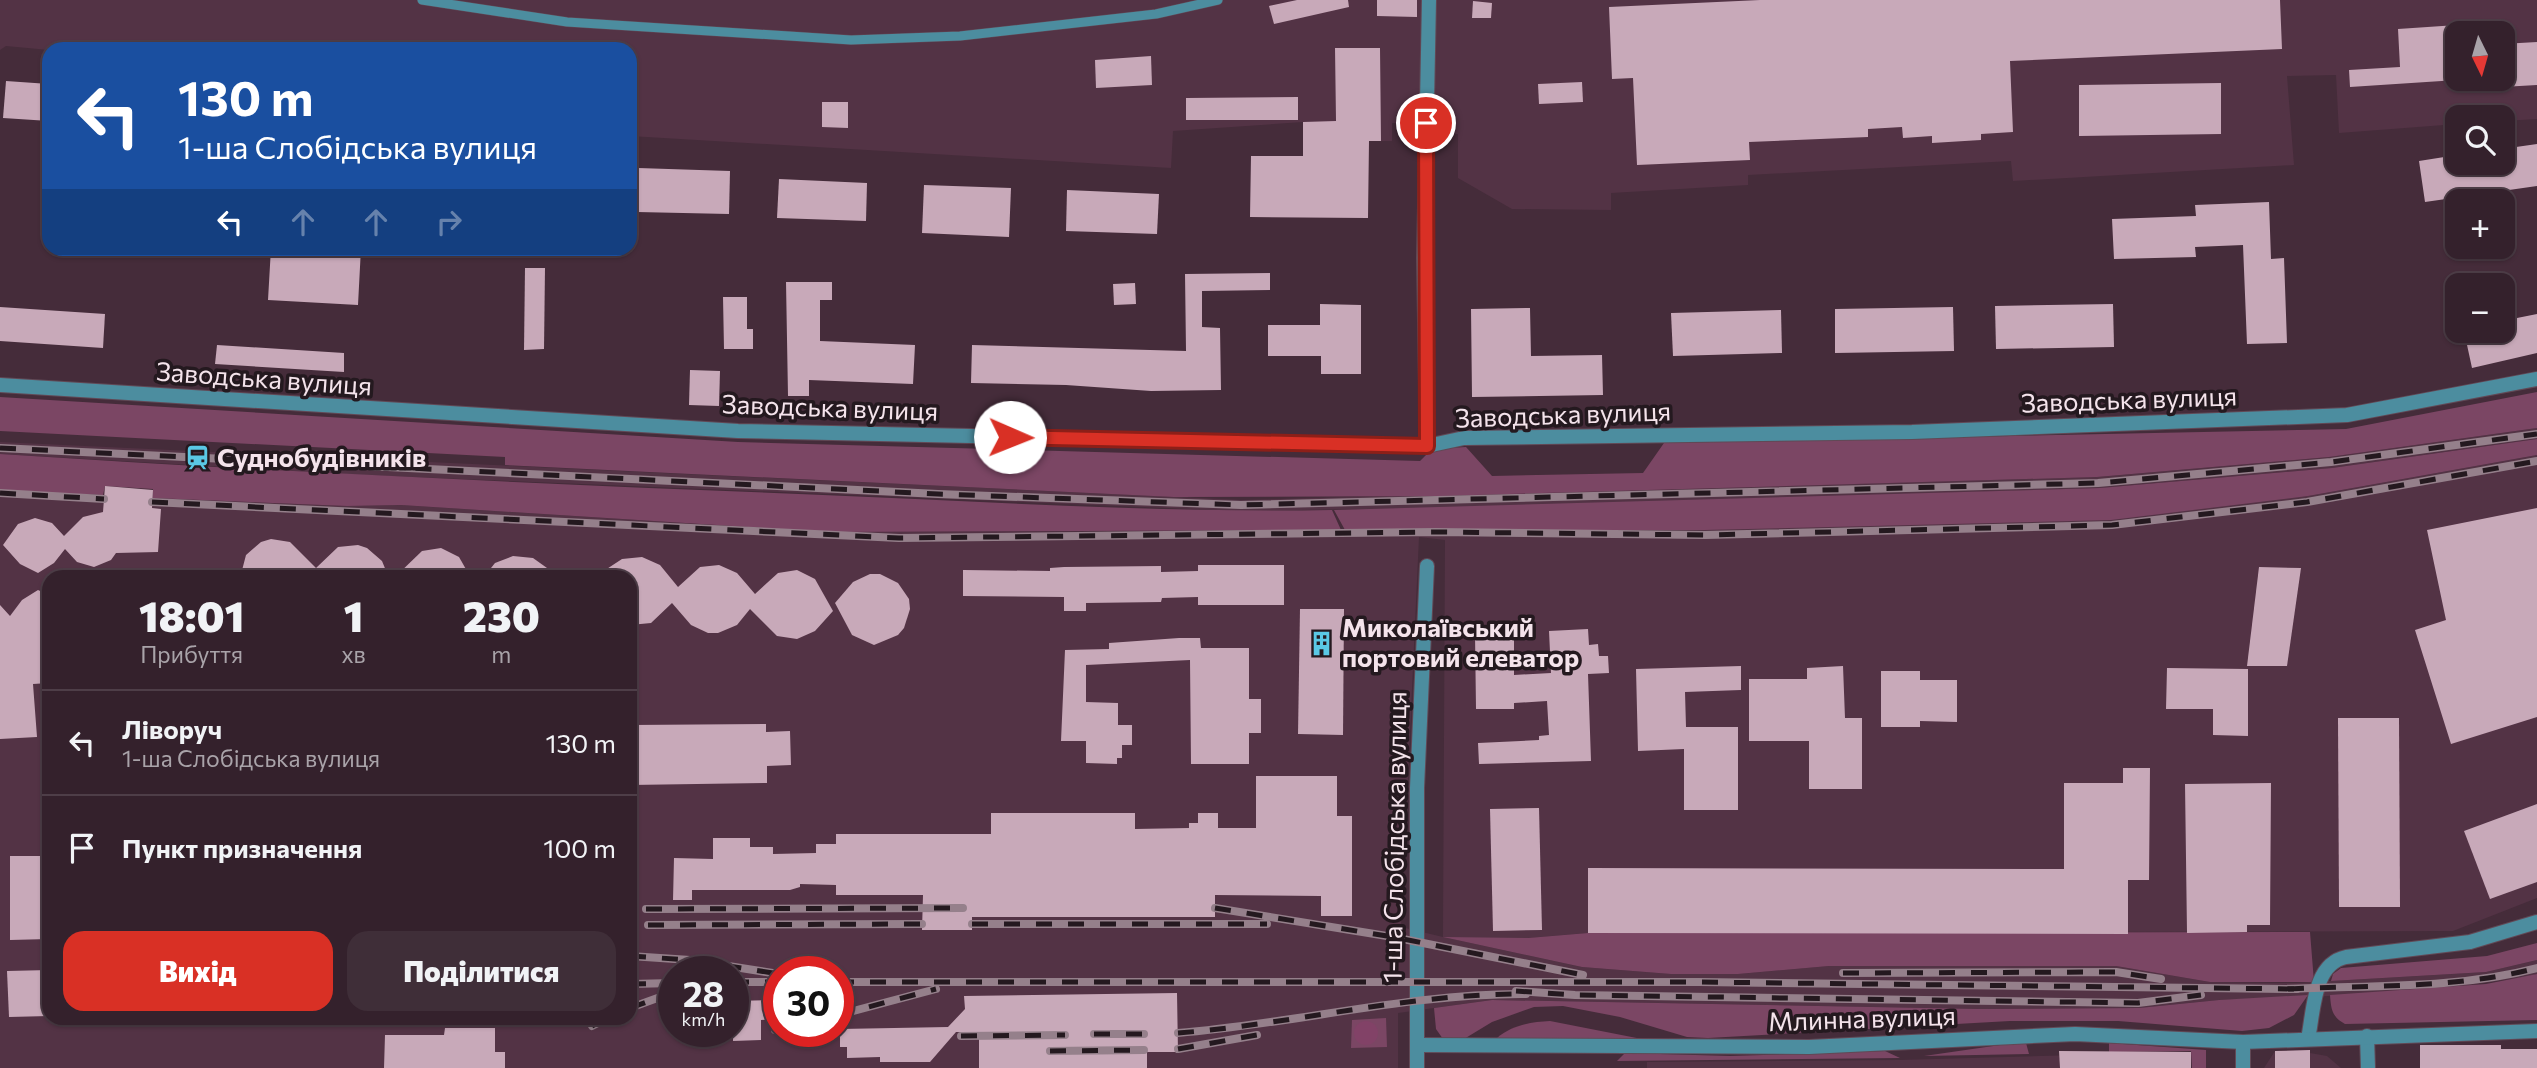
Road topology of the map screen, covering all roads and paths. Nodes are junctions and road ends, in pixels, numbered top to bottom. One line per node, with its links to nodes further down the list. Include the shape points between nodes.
1 (422, 0): 2 (lane, via 567,22 851,40 986,33 1156,14)
2 (1218, 0)
3 (1429, 0): 6 (street)
4 (2537, 379): 6 (street, Заводська вулиця, via 2347,415 1912,432 1464,438)
5 (0, 385): 6 (street, Заводська вулиця, via 738,431)
6 (1427, 446)
7 (1427, 566): 13 (street, 1-ша Слобідська вулиця, via 1417,788)
8 (2537, 922): 11 (street, via 2470,942 2331,961 2323,972)
9 (2537, 1031): 10 (street, Млинна вулиця)
10 (2367, 1036): 11 (street, Млинна вулиця); 16 (street)
11 (2308, 1039): 12 (street, Млинна вулиця)
12 (2243, 1042): 13 (street, Млинна вулиця, via 2075,1034 1809,1047); 15 (street)
13 (1417, 1045): 14 (street, 1-ша Слобідська вулиця)
14 (1417, 1068)
15 (2243, 1068)
16 (2368, 1068)

